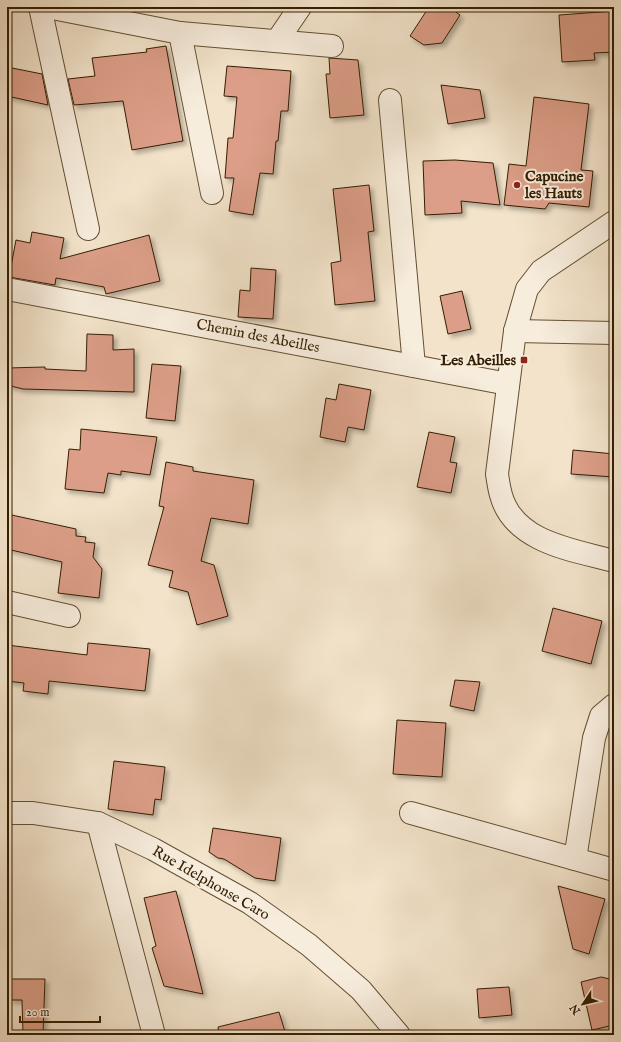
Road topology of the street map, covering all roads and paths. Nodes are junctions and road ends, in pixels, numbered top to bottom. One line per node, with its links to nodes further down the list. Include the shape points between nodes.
1 (40, 7): 11 (street)
2 (47, 7): 4 (street)
3 (300, 7): 6 (street)
4 (120, 14): 5 (street)
5 (180, 33): 6 (street); 9 (street)
6 (277, 41): 7 (street)
7 (332, 46)
8 (390, 100): 15 (street)
9 (212, 192)
10 (614, 222): 13 (street, via 541,271 527,289)
11 (88, 229)
12 (7, 289): 15 (street, Chemin des Abeilles)
13 (515, 331): 14 (street); 16 (street)
14 (614, 333)
15 (414, 366): 16 (street, Chemin des Abeilles)
16 (508, 384): 17 (street, via 497,474 501,496 511,516 527,532 549,542)
17 (614, 561)
18 (7, 602): 19 (street)
19 (69, 616)
20 (614, 705): 24 (street, via 601,716 594,738)
21 (7, 813): 23 (street, Rue Idelphonse Caro, via 33,813)
22 (411, 813): 24 (street)
23 (98, 823): 26 (street); 27 (street, Rue Idelphonse Caro, via 153,849 250,903 309,945 361,990)
24 (575, 859): 25 (street)
25 (614, 870)
26 (154, 1035)
27 (399, 1035)

